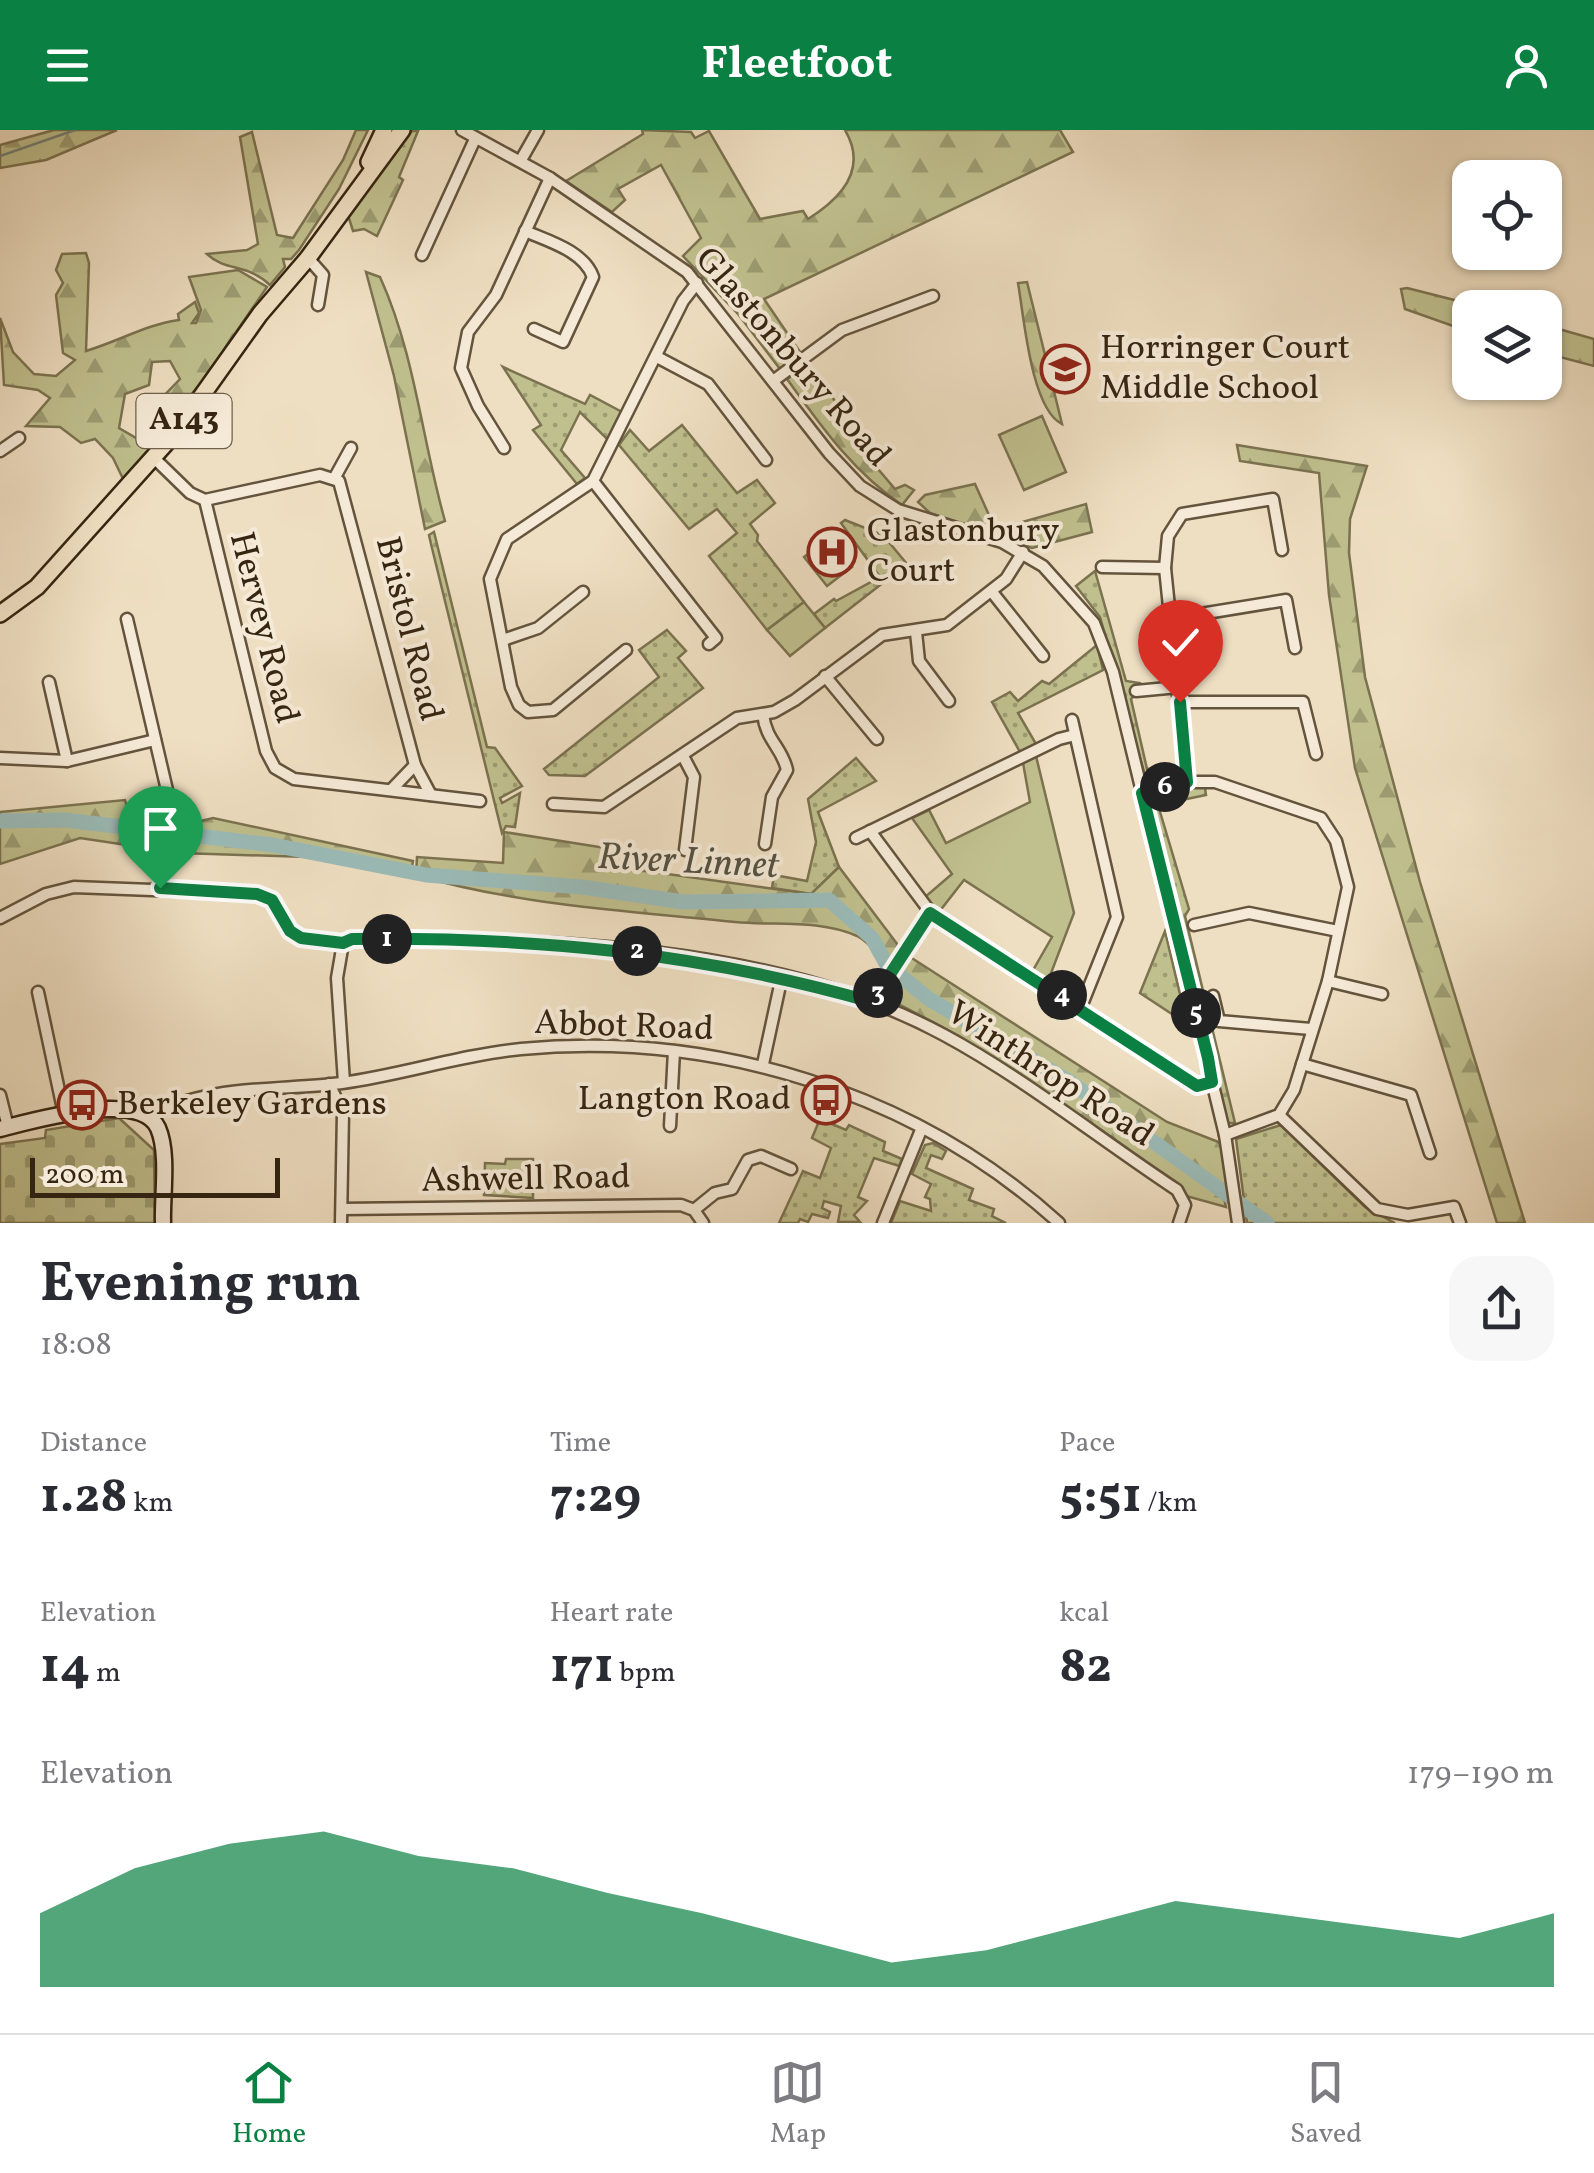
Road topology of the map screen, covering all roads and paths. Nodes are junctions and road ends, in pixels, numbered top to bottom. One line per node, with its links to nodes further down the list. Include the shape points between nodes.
1 (384, 130): 8 (main road, A143)
2 (402, 130): 8 (main road, A143)
3 (462, 130): 5 (street, Glastonbury Road)
4 (538, 130): 6 (street)
5 (476, 139): 6 (street, Glastonbury Road); 10 (street)
6 (521, 160): 7 (street, Glastonbury Road)
7 (550, 178): 9 (street); 12 (street, Glastonbury Road)
8 (354, 193): 11 (main road, A143)
9 (525, 232): 15 (street, via 591,270 590,290 563,342); 20 (street, via 496,295 468,332 461,368)
10 (422, 255)
11 (308, 258): 14 (street, via 323,275); 22 (main road, A143)
12 (697, 284): 16 (street); 17 (street, Glastonbury Road)
13 (933, 296): 17 (street, via 842,330)
14 (318, 305)
15 (534, 329)
16 (657, 357): 23 (street, via 708,384); 25 (street)
17 (773, 381): 28 (street, Glastonbury Road, via 828,453 880,500)
18 (19, 438): 21 (street)
19 (352, 448): 24 (street)
20 (504, 448)
21 (0, 451)
22 (154, 458): 26 (street); 33 (main road, A143, via 37,587)
23 (766, 460)
24 (334, 477): 26 (street, via 316,475); 57 (street, Bristol Road, via 344,491)
25 (593, 482): 37 (street, via 507,539 490,579); 38 (street, via 716,638)
26 (205, 500): 59 (street, Hervey Road, via 270,760 294,779)
27 (1282, 550): 30 (street, via 1274,499 1182,514 1168,536)
28 (1022, 552): 32 (street); 60 (street, Glastonbury Road, via 1070,591 1106,646)
29 (1102, 567): 30 (street)
30 (1165, 568): 34 (street)
31 (583, 592): 37 (street, via 538,628)
32 (992, 592): 36 (street, via 948,625); 41 (street)
33 (0, 614)
34 (1170, 618): 39 (street, via 1286,600); 44 (street)
35 (127, 619): 52 (street)
36 (916, 632): 42 (street, via 882,635); 46 (street, via 919,661)
37 (504, 640): 40 (street, via 514,695 528,712 540,714)
38 (710, 644)
39 (1296, 648)
40 (626, 650)
41 (1042, 656)
42 (825, 676): 48 (street); 51 (street)
43 (49, 682): 56 (street)
44 (1178, 687): 45 (street); 47 (street)
45 (1139, 688)
46 (949, 701)
47 (1180, 702): 53 (street, via 1303,702); 58 (street)
48 (763, 714): 54 (street, via 737,718); 67 (street, via 767,738 787,770 770,804)
49 (1072, 720): 50 (street)
50 (1075, 735): 65 (street); 80 (street, via 1117,917)
51 (876, 739)
52 (154, 740): 56 (street); 64 (street)
53 (1316, 754)
54 (683, 756): 63 (street, via 604,807); 68 (street, via 694,777)
55 (0, 758): 56 (street)
56 (68, 760)
57 (414, 765): 59 (street); 61 (street, Bristol Road)
58 (1187, 782): 60 (street); 72 (street, via 1215,782 1321,818 1336,840 1348,887)
59 (390, 790): 61 (street, Hervey Road)
60 (1142, 793): 86 (street, Glastonbury Road)
61 (431, 795): 62 (street, Hervey Road)
62 (480, 801)
63 (553, 804)
64 (174, 820)
65 (870, 831): 66 (street); 69 (street)
66 (856, 838)
67 (765, 844)
68 (685, 850)
69 (930, 913): 79 (street); 80 (street)
70 (0, 918): 73 (street, Winthrop Road, via 74,887 257,894 272,900 301,938)
71 (1194, 924): 72 (street, via 1248,913)
72 (1338, 931): 75 (street)
73 (343, 943): 74 (street, Winthrop Road, via 518,940 650,952); 85 (street, via 336,978)
74 (782, 976): 79 (street, Winthrop Road); 83 (street)
75 (1328, 981): 77 (street); 81 (street)
76 (38, 992): 89 (street)
77 (1382, 994)
78 (1213, 996): 81 (street, via 1220,1021)
79 (872, 1002): 105 (street, Winthrop Road, via 945,1036 1178,1190 1185,1205)
80 (1081, 1007): 86 (street, via 1197,1086)
81 (1311, 1029): 84 (street)
82 (674, 1051): 83 (street, Abbot Road); 85 (street, Abbot Road, via 520,1049); 92 (street)
83 (764, 1064): 94 (street, Abbot Road, via 852,1095)
84 (1302, 1064): 90 (street); 96 (street, via 1411,1095)
85 (344, 1082): 87 (street, Abbot Road)
86 (1212, 1082): 95 (street, Glastonbury Road)
87 (329, 1084): 91 (street, Abbot Road, via 212,1097); 98 (street, via 342,1112)
88 (0, 1095): 93 (street)
89 (64, 1114): 91 (street, via 124,1110); 93 (street)
90 (1279, 1115): 95 (street); 107 (street, via 1377,1210 1408,1214 1454,1207)
91 (150, 1117): 100 (street, via 160,1132)
92 (670, 1126)
93 (4, 1128)
94 (921, 1130): 103 (street); 104 (street, Abbot Road, via 996,1169)
95 (1225, 1136): 106 (street, Glastonbury Road)
96 (1430, 1153)
97 (791, 1169): 99 (street, via 761,1156 748,1160 732,1189)
98 (342, 1209): 99 (street, Ashwell Road); 101 (street)
99 (694, 1210): 102 (street)
100 (162, 1223)
101 (342, 1223)
102 (704, 1223)
103 (884, 1223)
104 (1059, 1223)
105 (1179, 1223)
106 (1238, 1223)
107 (1460, 1223)

